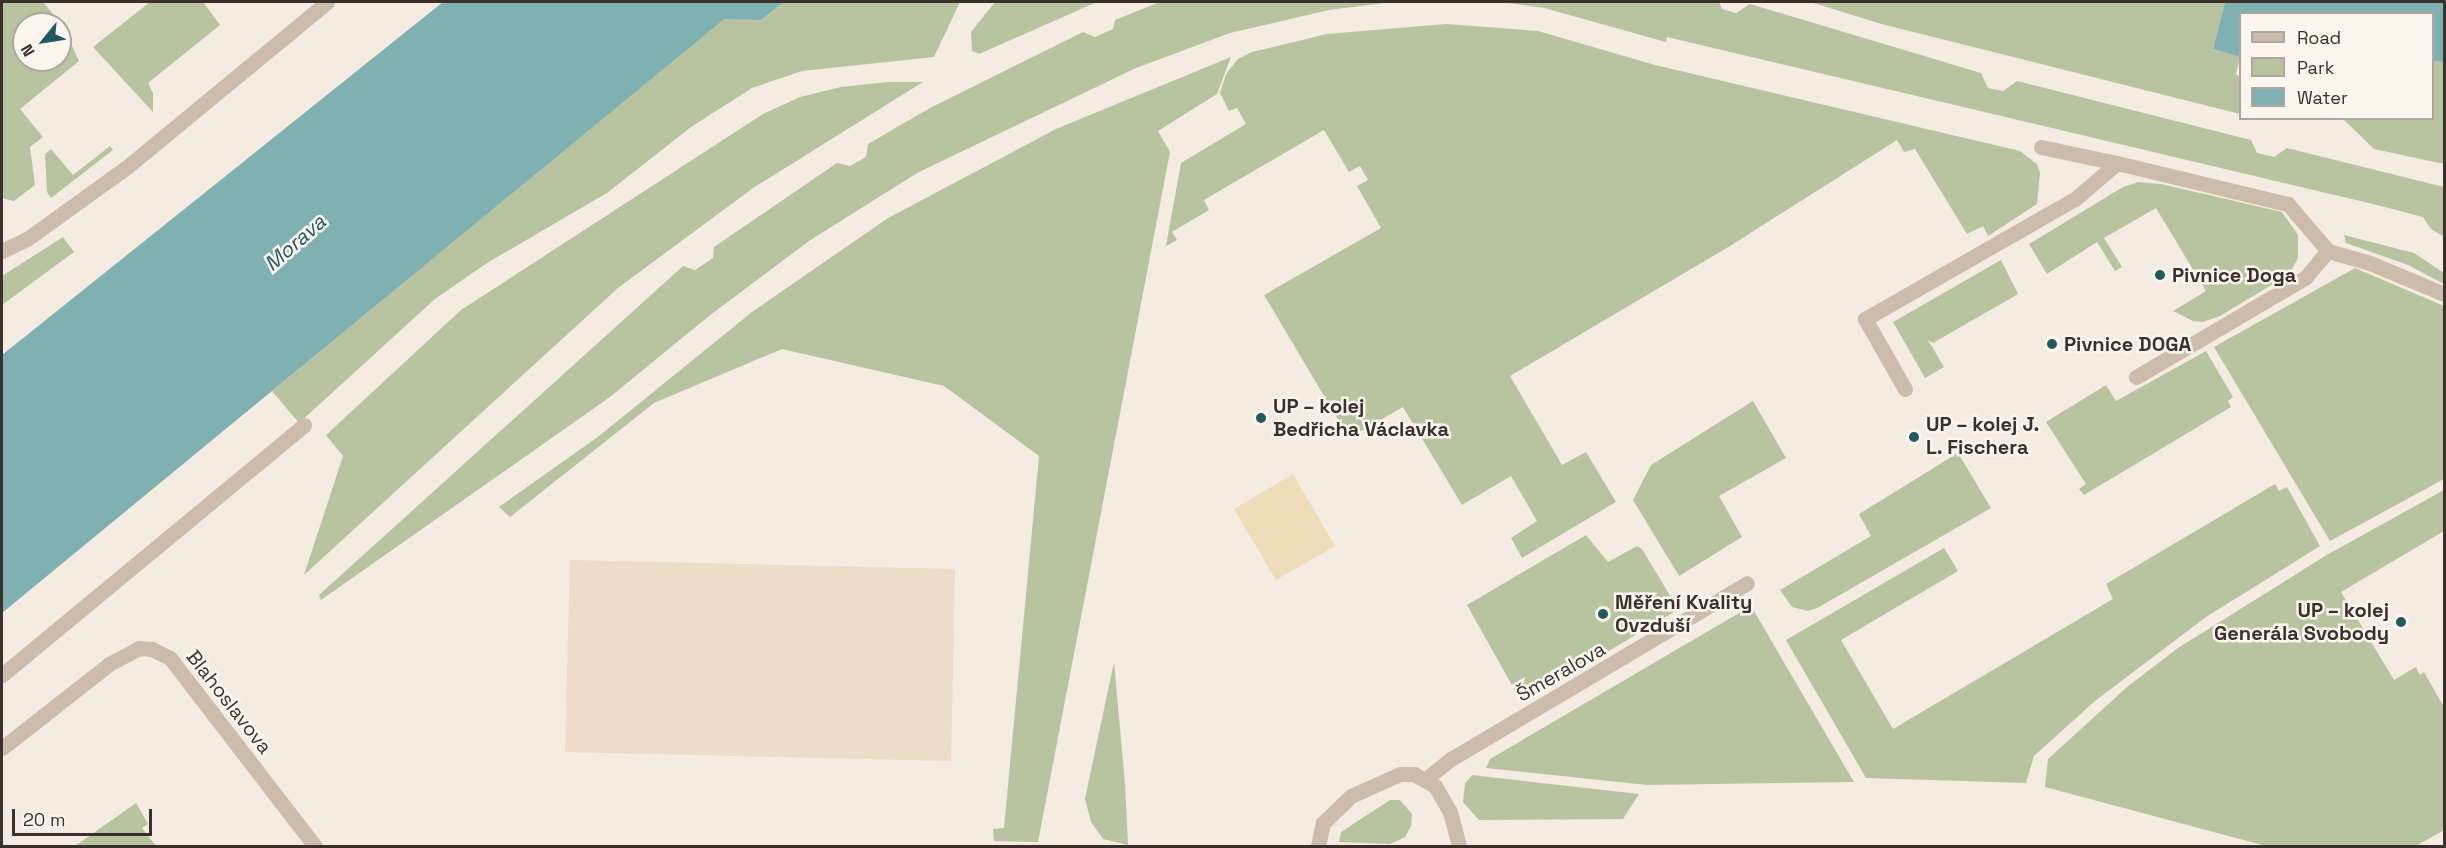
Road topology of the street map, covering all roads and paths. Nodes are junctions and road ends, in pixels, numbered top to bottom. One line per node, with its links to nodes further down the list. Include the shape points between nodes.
1 (327, 2): 4 (street, via 127,167 27,239)
2 (2041, 147): 3 (street)
3 (2117, 163): 5 (street, via 2288,204); 8 (street, via 2076,198 1865,319)
4 (2, 251)
5 (2328, 251): 6 (street, via 2370,262); 7 (street, via 2305,278)
6 (2445, 294)
7 (2136, 376)
8 (1905, 389)
9 (304, 425): 11 (street)
10 (1747, 583): 13 (street, Šmeralova, via 1451,759)
11 (2, 675)
12 (2, 748): 14 (street, Blahoslavova, via 109,664 139,648 152,649 178,667)
13 (1426, 779): 15 (street, via 1400,774 1358,792 1323,823); 16 (street, via 1450,812)
14 (315, 846)
15 (1318, 846)
16 (1459, 846)

